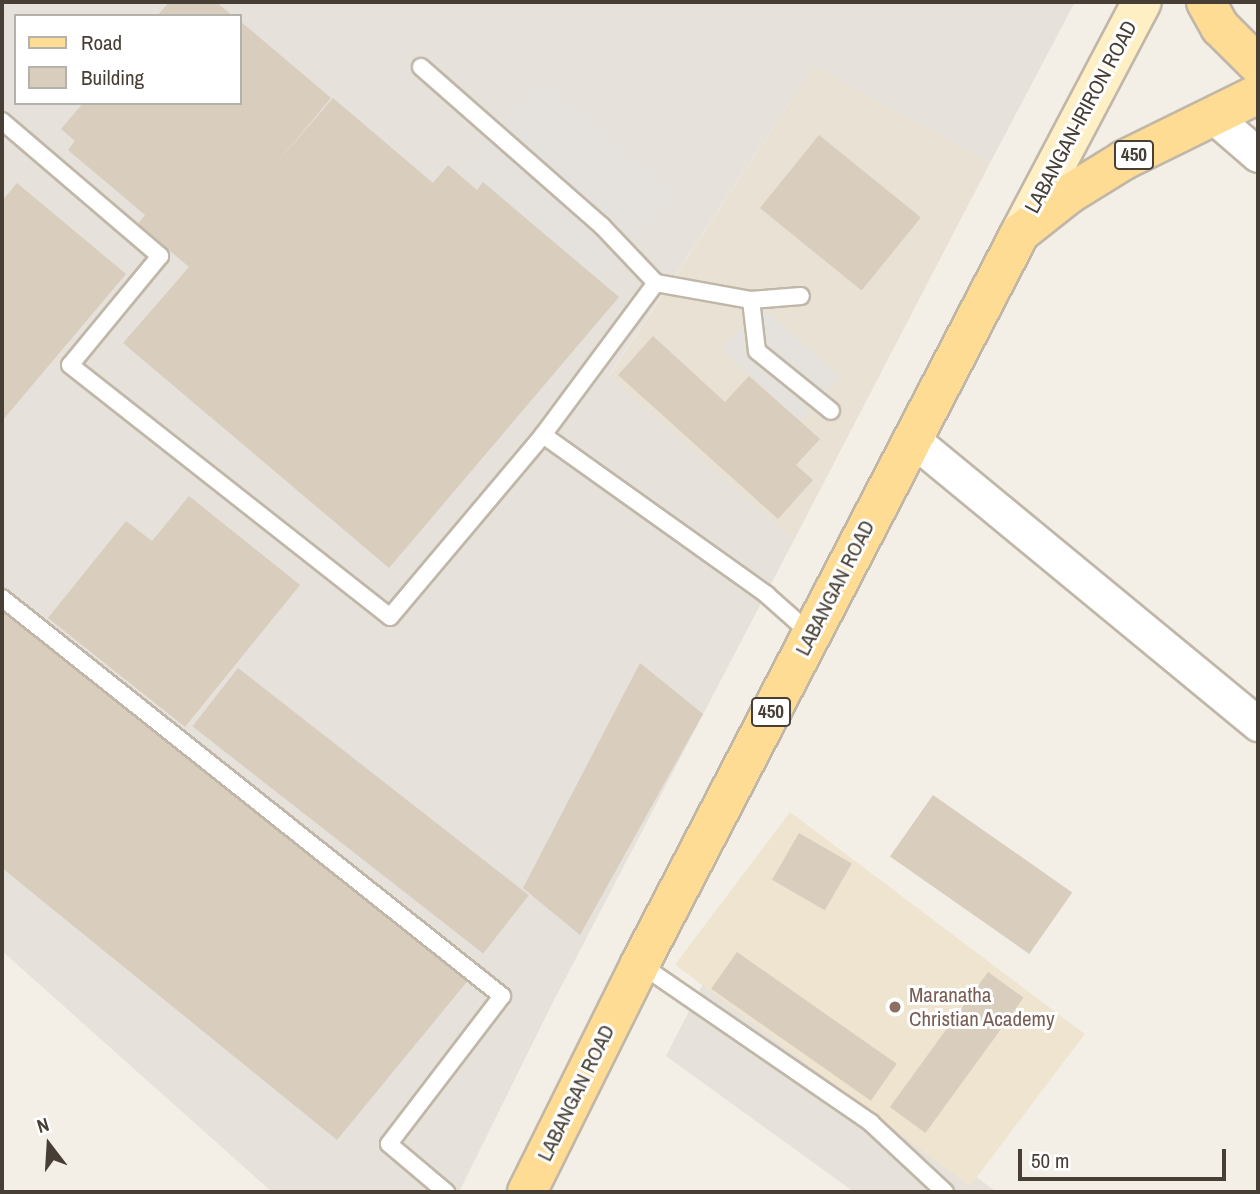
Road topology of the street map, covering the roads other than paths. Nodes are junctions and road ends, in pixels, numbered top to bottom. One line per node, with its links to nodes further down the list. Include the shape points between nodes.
1 (1142, 2): 9 (main road, LABANGAN-IRIRON ROAD)
2 (1206, 2): 3 (main road, via 1220,27)
3 (1258, 65)
4 (421, 67): 10 (lane, via 601,225)
5 (1258, 94): 6 (main road, LABANGAN ROAD / 450)
6 (1214, 117): 8 (street); 9 (main road, LABANGAN ROAD / 450, via 1124,160)
7 (2, 121): 14 (lane, via 160,256 70,365 390,617)
8 (1258, 155)
9 (1020, 233): 15 (main road, LABANGAN ROAD / 450)
10 (656, 283): 12 (lane); 14 (lane)
11 (801, 296): 12 (lane)
12 (751, 300): 13 (lane, via 757,351)
13 (831, 411)
14 (543, 435): 17 (lane, via 767,595)
15 (911, 438): 17 (main road, LABANGAN ROAD / 450); 18 (street)
16 (2, 598): 21 (lane, via 502,996 389,1144)
17 (811, 634): 19 (main road, LABANGAN ROAD / 450)
18 (1258, 724)
19 (640, 964): 20 (main road, LABANGAN ROAD / 450); 22 (lane, via 871,1123)
20 (536, 1189)
21 (446, 1192)
22 (945, 1192)

